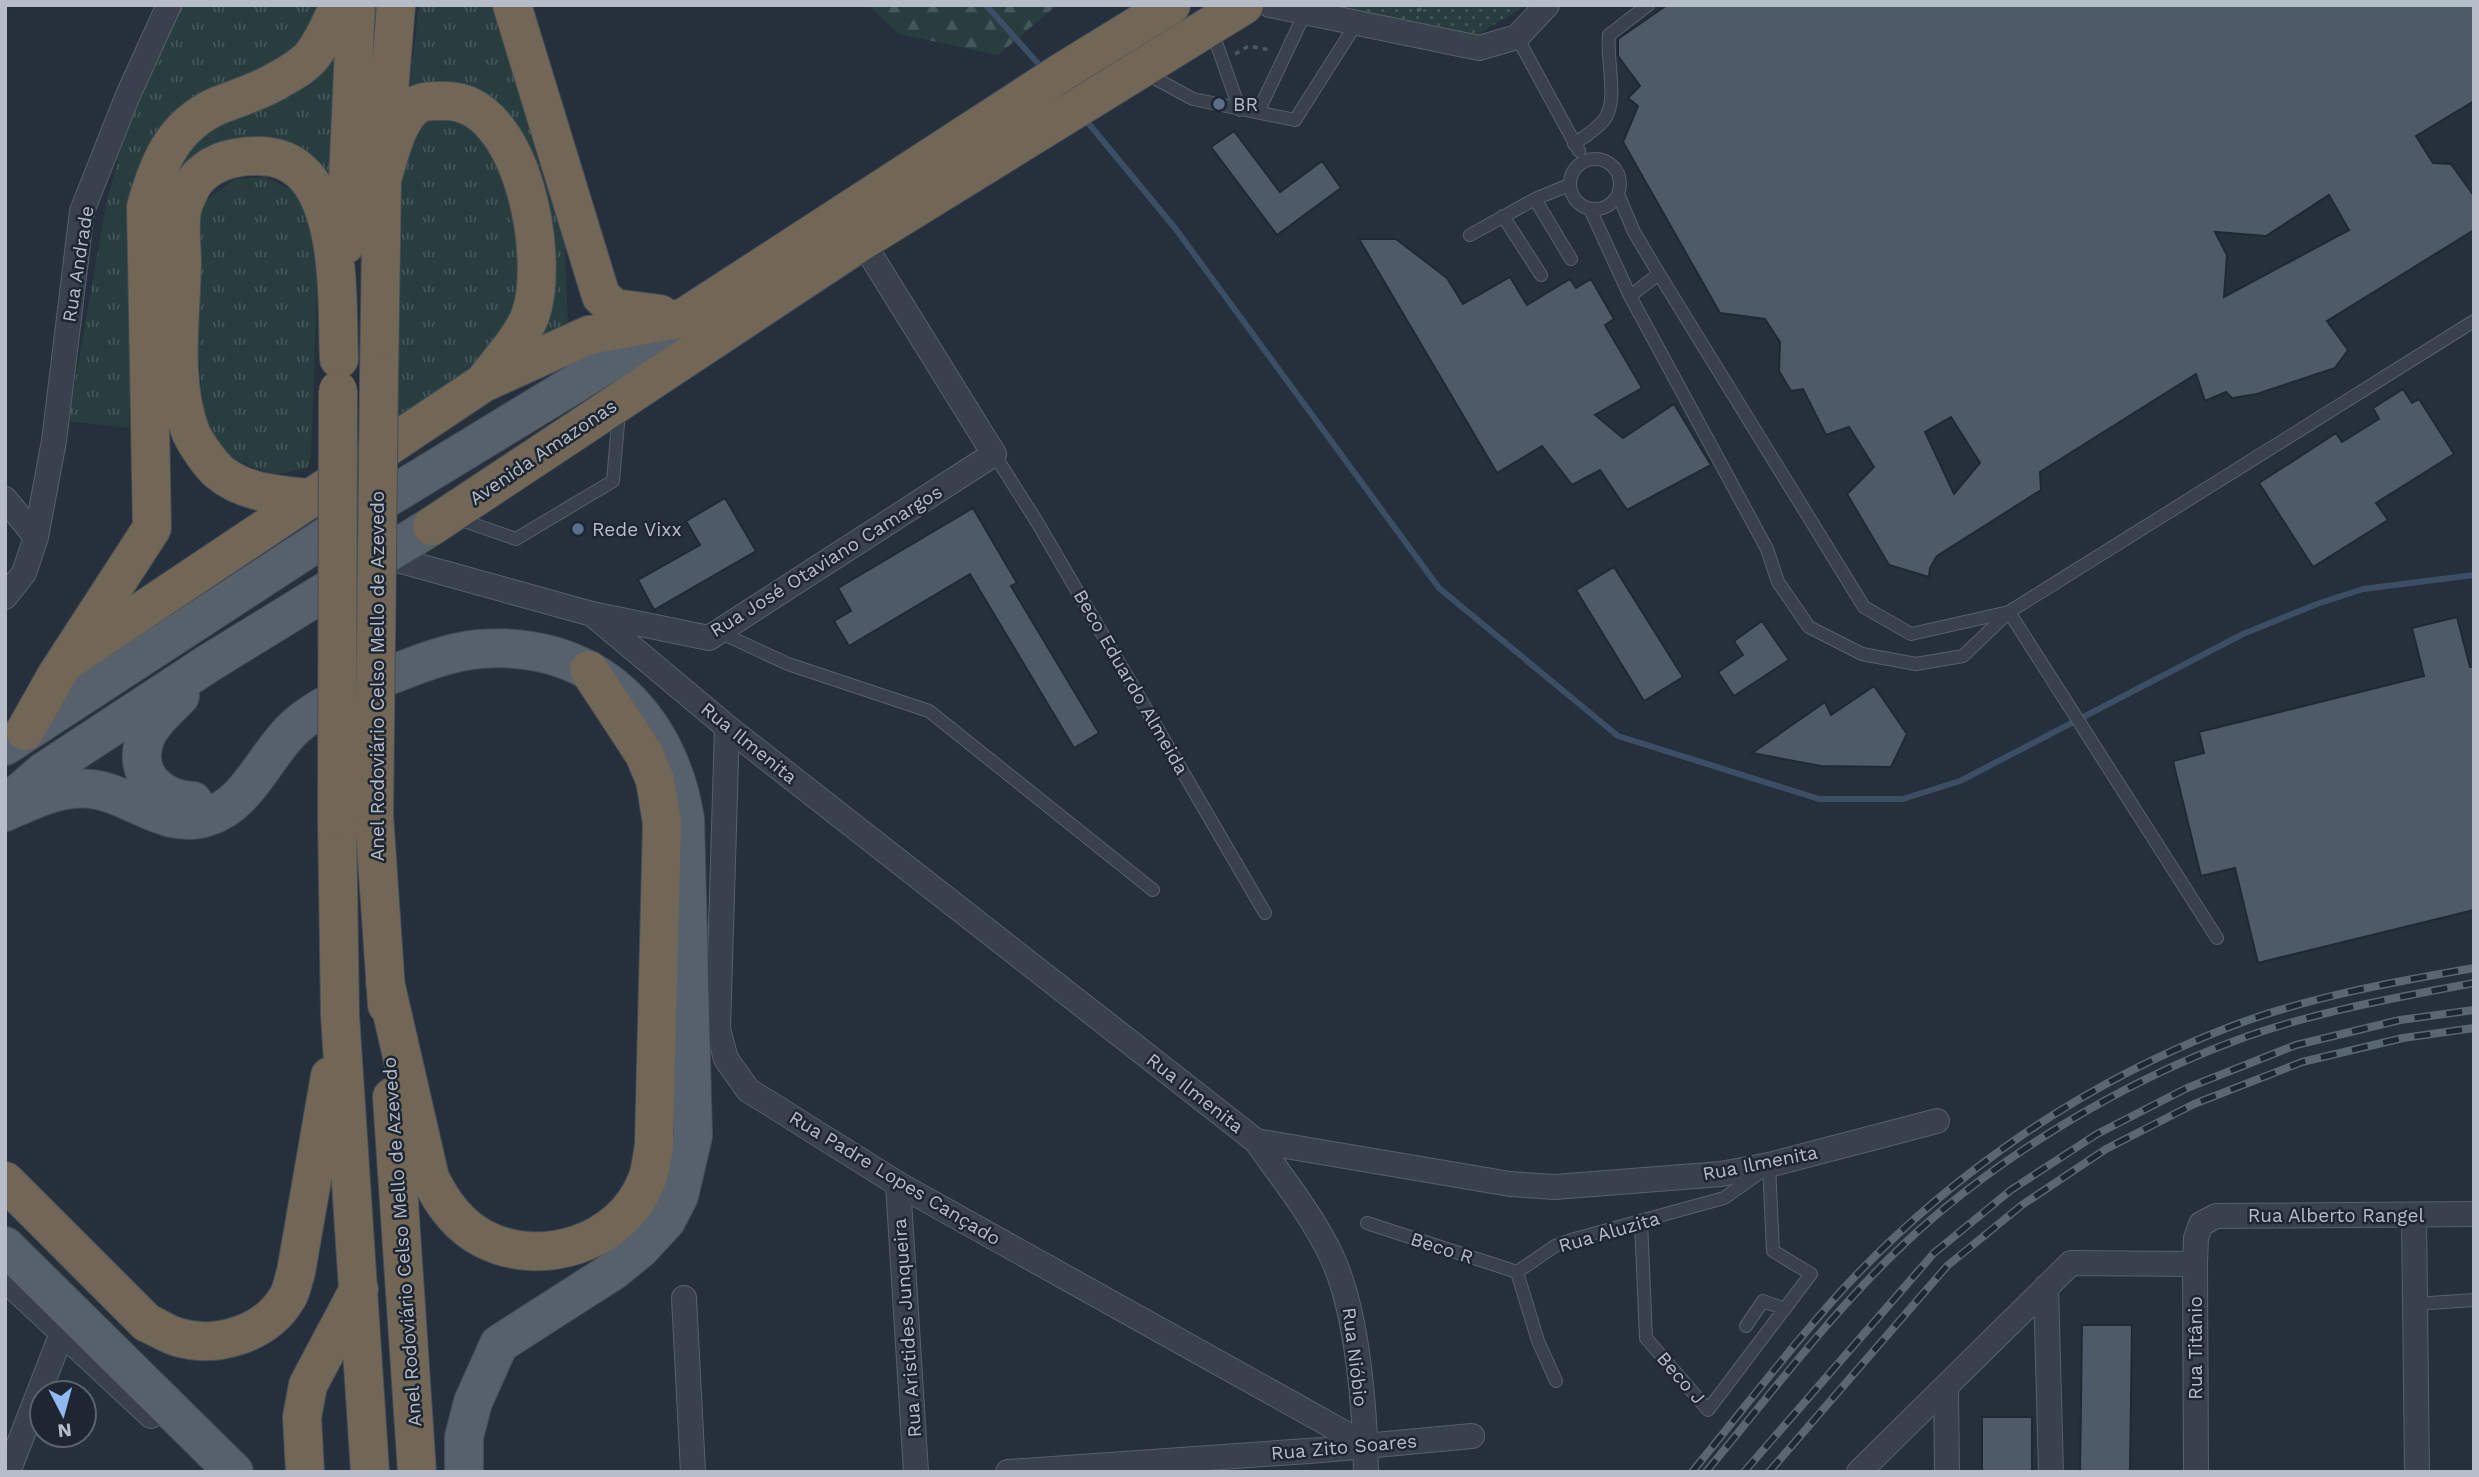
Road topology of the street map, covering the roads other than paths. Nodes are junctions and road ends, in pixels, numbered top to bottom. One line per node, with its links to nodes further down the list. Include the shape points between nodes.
1 (169, 5): 41 (street, Rua Andrade, via 82,211 54,441)
2 (339, 5): 48 (highway, via 310,58 291,73 183,127 155,172 146,206 152,528)
3 (356, 5): 34 (highway, Anel Rodoviário Celso Mello de Azevedo)
4 (396, 5): 20 (highway, Anel Rodoviário Celso Mello de Azevedo)
5 (512, 5): 32 (highway, via 601,296 614,308)
6 (1171, 5): 32 (highway, Avenida Amazonas)
7 (1244, 5): 13 (highway, Avenida Amazonas)
8 (1270, 5): 11 (street)
9 (1547, 5): 14 (street)
10 (1648, 5): 18 (lane, via 1609,35 1612,104 1604,121)
11 (1305, 13): 12 (street); 17 (lane)
12 (1356, 24): 14 (street, via 1479,48); 17 (lane, via 1295,120)
13 (1210, 26): 15 (highway, Avenida Amazonas); 16 (lane)
14 (1517, 37): 18 (lane)
15 (1141, 71): 16 (lane, via 1193,99); 27 (highway, Avenida Amazonas)
16 (1240, 110): 17 (lane)
17 (1259, 110)
18 (1574, 144): 19 (lane)
19 (1588, 159): 21 (lane, via 1571,174); 22 (lane, via 1600,159 1618,172)
20 (382, 179): 35 (highway, via 404,121 415,106 432,100 457,101 484,114 513,158 537,238 536,292 530,317); 56 (highway, Anel Rodoviário Celso Mello de Azevedo, bridge, via 379,376)
21 (1569, 185): 23 (lane); 24 (lane, via 1579,205)
22 (1618, 194): 24 (lane, via 1611,204); 29 (lane)
23 (1535, 199): 25 (lane); 28 (lane)
24 (1590, 209): 31 (lane)
25 (1503, 216): 26 (lane); 30 (lane)
26 (1470, 235)
27 (862, 241): 36 (highway, Avenida Amazonas); 37 (street)
28 (1571, 259)
29 (1659, 274): 31 (lane); 45 (lane, via 1864,607 1911,634)
30 (1541, 275)
31 (1630, 296): 45 (lane, via 1767,549 1778,582 1809,627 1862,654 1916,664 1963,656)
32 (683, 318): 35 (highway, via 589,335); 52 (main road, Avenida Amazonas, via 356,517)
33 (2474, 321): 45 (lane)
34 (338, 375): 38 (highway, via 329,223 321,197 307,176 291,164 267,156 238,156 216,164 195,182 182,211 181,387 192,434 219,471 252,490); 56 (highway, Anel Rodoviário Celso Mello de Azevedo, bridge)
35 (483, 383): 38 (highway)
36 (620, 401): 40 (highway, Avenida Amazonas); 40 (lane, via 613,481 516,539)
37 (994, 454): 47 (street, Rua José Otaviano Camargos); 58 (lane, Beco Eduardo Almeida)
38 (309, 498): 48 (highway)
39 (5, 499): 41 (street)
40 (440, 520): 42 (main road, Avenida Amazonas); 43 (street, via 425,544 429,556)
41 (36, 537): 44 (street, Rua Andrade, via 24,573)
42 (383, 556): 43 (street, Rua José Otaviano Camargos); 49 (main road, Avenida Amazonas)
43 (447, 575): 46 (street, Rua José Otaviano Camargos)
44 (5, 597)
45 (2009, 612): 59 (lane)
46 (592, 614): 47 (street, Rua José Otaviano Camargos, via 709,638); 51 (street, Rua Ilmenita)
47 (719, 632): 57 (lane, via 788,664 929,711)
48 (67, 661): 52 (highway)
49 (209, 663): 53 (main road, via 145,740 147,780 159,792 178,800 202,802); 54 (main road, Avenida Amazonas, via 43,772)
50 (589, 670): 53 (main road, via 532,652 480,649 407,669 357,688 295,727); 60 (highway, via 648,761 662,823 654,1145 648,1180 620,1221 579,1245 521,1250 480,1237 442,1201 430,1178); 95 (main road, via 622,692 649,722 675,772 681,796 687,846 693,1136 679,1196 666,1221 640,1249 614,1271 499,1344 473,1402 464,1437)
51 (727, 727): 63 (street, Rua Ilmenita); 66 (street, Rua Padre Lopes Cançado, via 718,1028 726,1059 748,1090)
52 (15, 738)
53 (240, 795): 55 (main road, via 219,813 188,820 158,814 95,789 79,788 46,794)
54 (5, 805)
55 (5, 812)
56 (355, 816): 60 (highway, Anel Rodoviário Celso Mello de Azevedo); 61 (highway, Anel Rodoviário Celso Mello de Azevedo)
57 (1153, 890)
58 (1265, 913)
59 (2217, 939)
60 (385, 982): 94 (highway, Anel Rodoviário Celso Mello de Azevedo)
61 (340, 1015): 65 (highway, via 296,1272 288,1298 253,1331 205,1341 177,1337 147,1323); 77 (highway, Anel Rodoviário Celso Mello de Azevedo)
62 (1937, 1121): 64 (street, Rua Ilmenita)
63 (1256, 1141): 64 (street, Rua Ilmenita, via 1510,1184 1555,1187 1721,1174); 87 (street, Rua Nióbio, via 1311,1217 1333,1258 1349,1304)
64 (1769, 1165): 69 (lane, Rua Aluzita, via 1724,1198); 81 (lane, via 1773,1251 1811,1274)
65 (5, 1181)
66 (898, 1184): 87 (street, Rua Padre Lopes Cançado); 97 (street, Rua Aristides Junqueira)
67 (2474, 1214): 68 (street, Rua Alberto Rangel)
68 (2414, 1215): 71 (street, Rua Alberto Rangel, via 2216,1216); 80 (street)
69 (1641, 1222): 74 (lane, Rua Aluzita, via 1555,1246); 81 (lane, Beco J, via 1646,1338 1708,1410)
70 (1367, 1223): 74 (lane, Beco R)
71 (2201, 1224): 73 (street, Rua Titânio)
72 (5, 1246): 91 (main road)
73 (2195, 1265): 76 (street, via 2071,1263); 103 (street, Rua Titânio)
74 (1517, 1272): 84 (lane)
75 (5, 1280): 83 (street)
76 (2046, 1287): 85 (street); 102 (street)
77 (359, 1289): 92 (highway, via 308,1385 302,1416); 93 (highway, Anel Rodoviário Celso Mello de Azevedo)
78 (684, 1298): 96 (street)
79 (2474, 1300): 80 (lane)
80 (2415, 1304): 104 (street)
81 (1786, 1308): 82 (lane, via 1763,1301)
82 (1746, 1326)
83 (62, 1333): 89 (street); 90 (street)
84 (1556, 1381)
85 (1946, 1387): 100 (street); 101 (street)
86 (1472, 1436): 87 (street, Rua Zito Soares)
87 (1366, 1446): 88 (street, Rua Zito Soares); 99 (street, Rua Nióbio)
88 (1143, 1466): 98 (street, Rua Zito Soares)
89 (8, 1472)
90 (212, 1472)
91 (234, 1472)
92 (305, 1472)
93 (370, 1472)
94 (417, 1472)
95 (464, 1472)
96 (693, 1472)
97 (916, 1472)
98 (1007, 1472)
99 (1366, 1472)
100 (1859, 1472)
101 (1947, 1472)
102 (2051, 1472)
103 (2196, 1472)
104 (2417, 1472)

